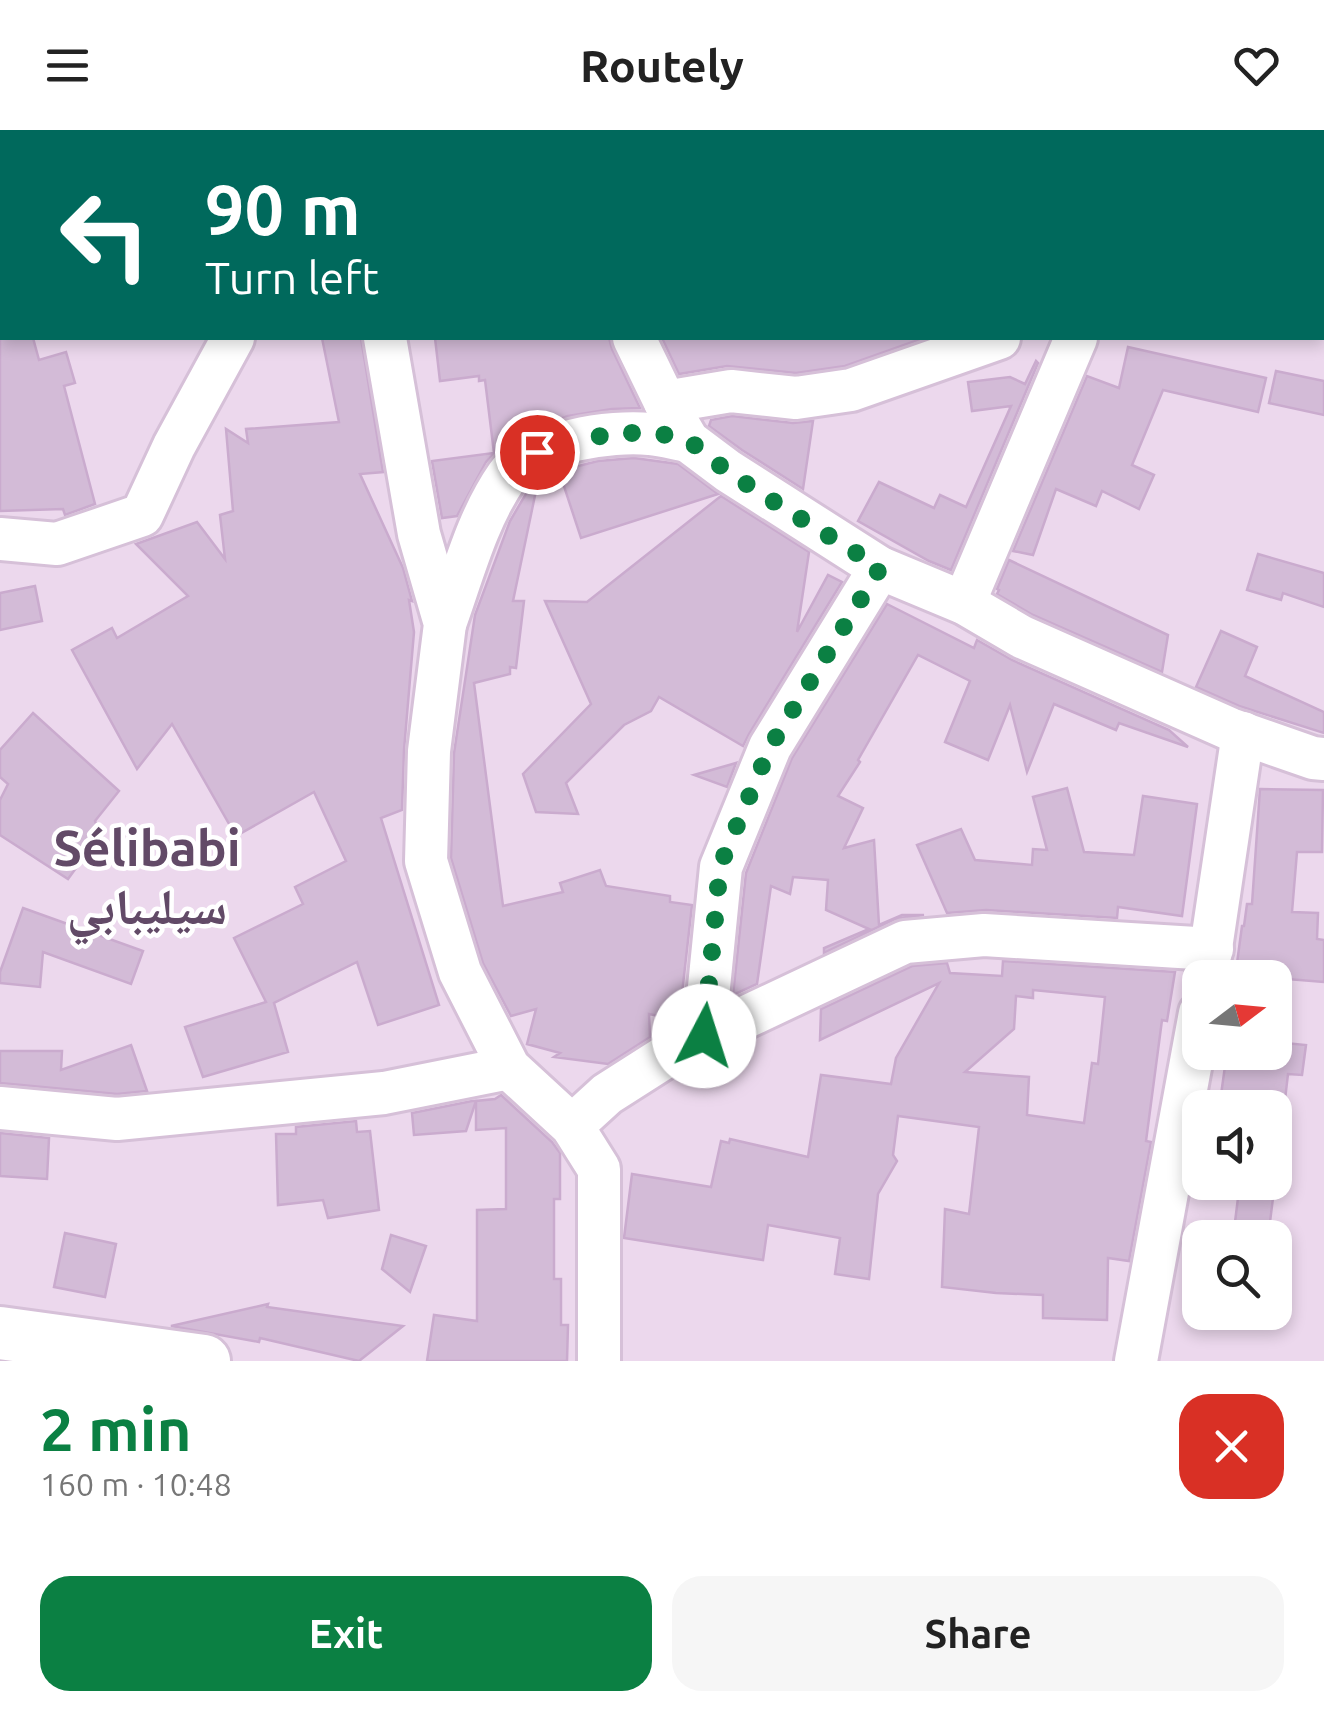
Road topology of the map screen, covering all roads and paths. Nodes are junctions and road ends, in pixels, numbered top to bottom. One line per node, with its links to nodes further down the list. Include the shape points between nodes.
1 (232, 340): 9 (street, via 142,515)
2 (385, 340): 13 (street, via 420,534)
3 (635, 340): 6 (street)
4 (993, 340): 6 (street, via 851,390 796,398 731,391)
5 (1075, 340): 12 (street)
6 (664, 402): 7 (street)
7 (688, 442): 10 (street); 13 (street, via 651,434 570,441 537,452 509,472 479,527)
8 (0, 539): 9 (street)
9 (57, 544): 11 (street)
10 (880, 568): 12 (street); 18 (street, via 770,747 720,866)
11 (0, 570)
12 (964, 603): 14 (street, via 1022,637)
13 (445, 624): 19 (street, via 429,751 426,861 460,972)
14 (1243, 733): 15 (street); 17 (street)
15 (1324, 760)
16 (1185, 960): 18 (street, via 984,935 906,942)
17 (1209, 960)
18 (704, 1036): 22 (street, via 607,1094)
19 (509, 1068): 21 (street, via 384,1093 117,1119); 22 (street)
20 (1190, 1070): 26 (street)
21 (0, 1108)
22 (572, 1126): 25 (street, via 599,1170)
23 (0, 1332): 24 (street)
24 (204, 1361)
25 (598, 1361)
26 (1136, 1361)

